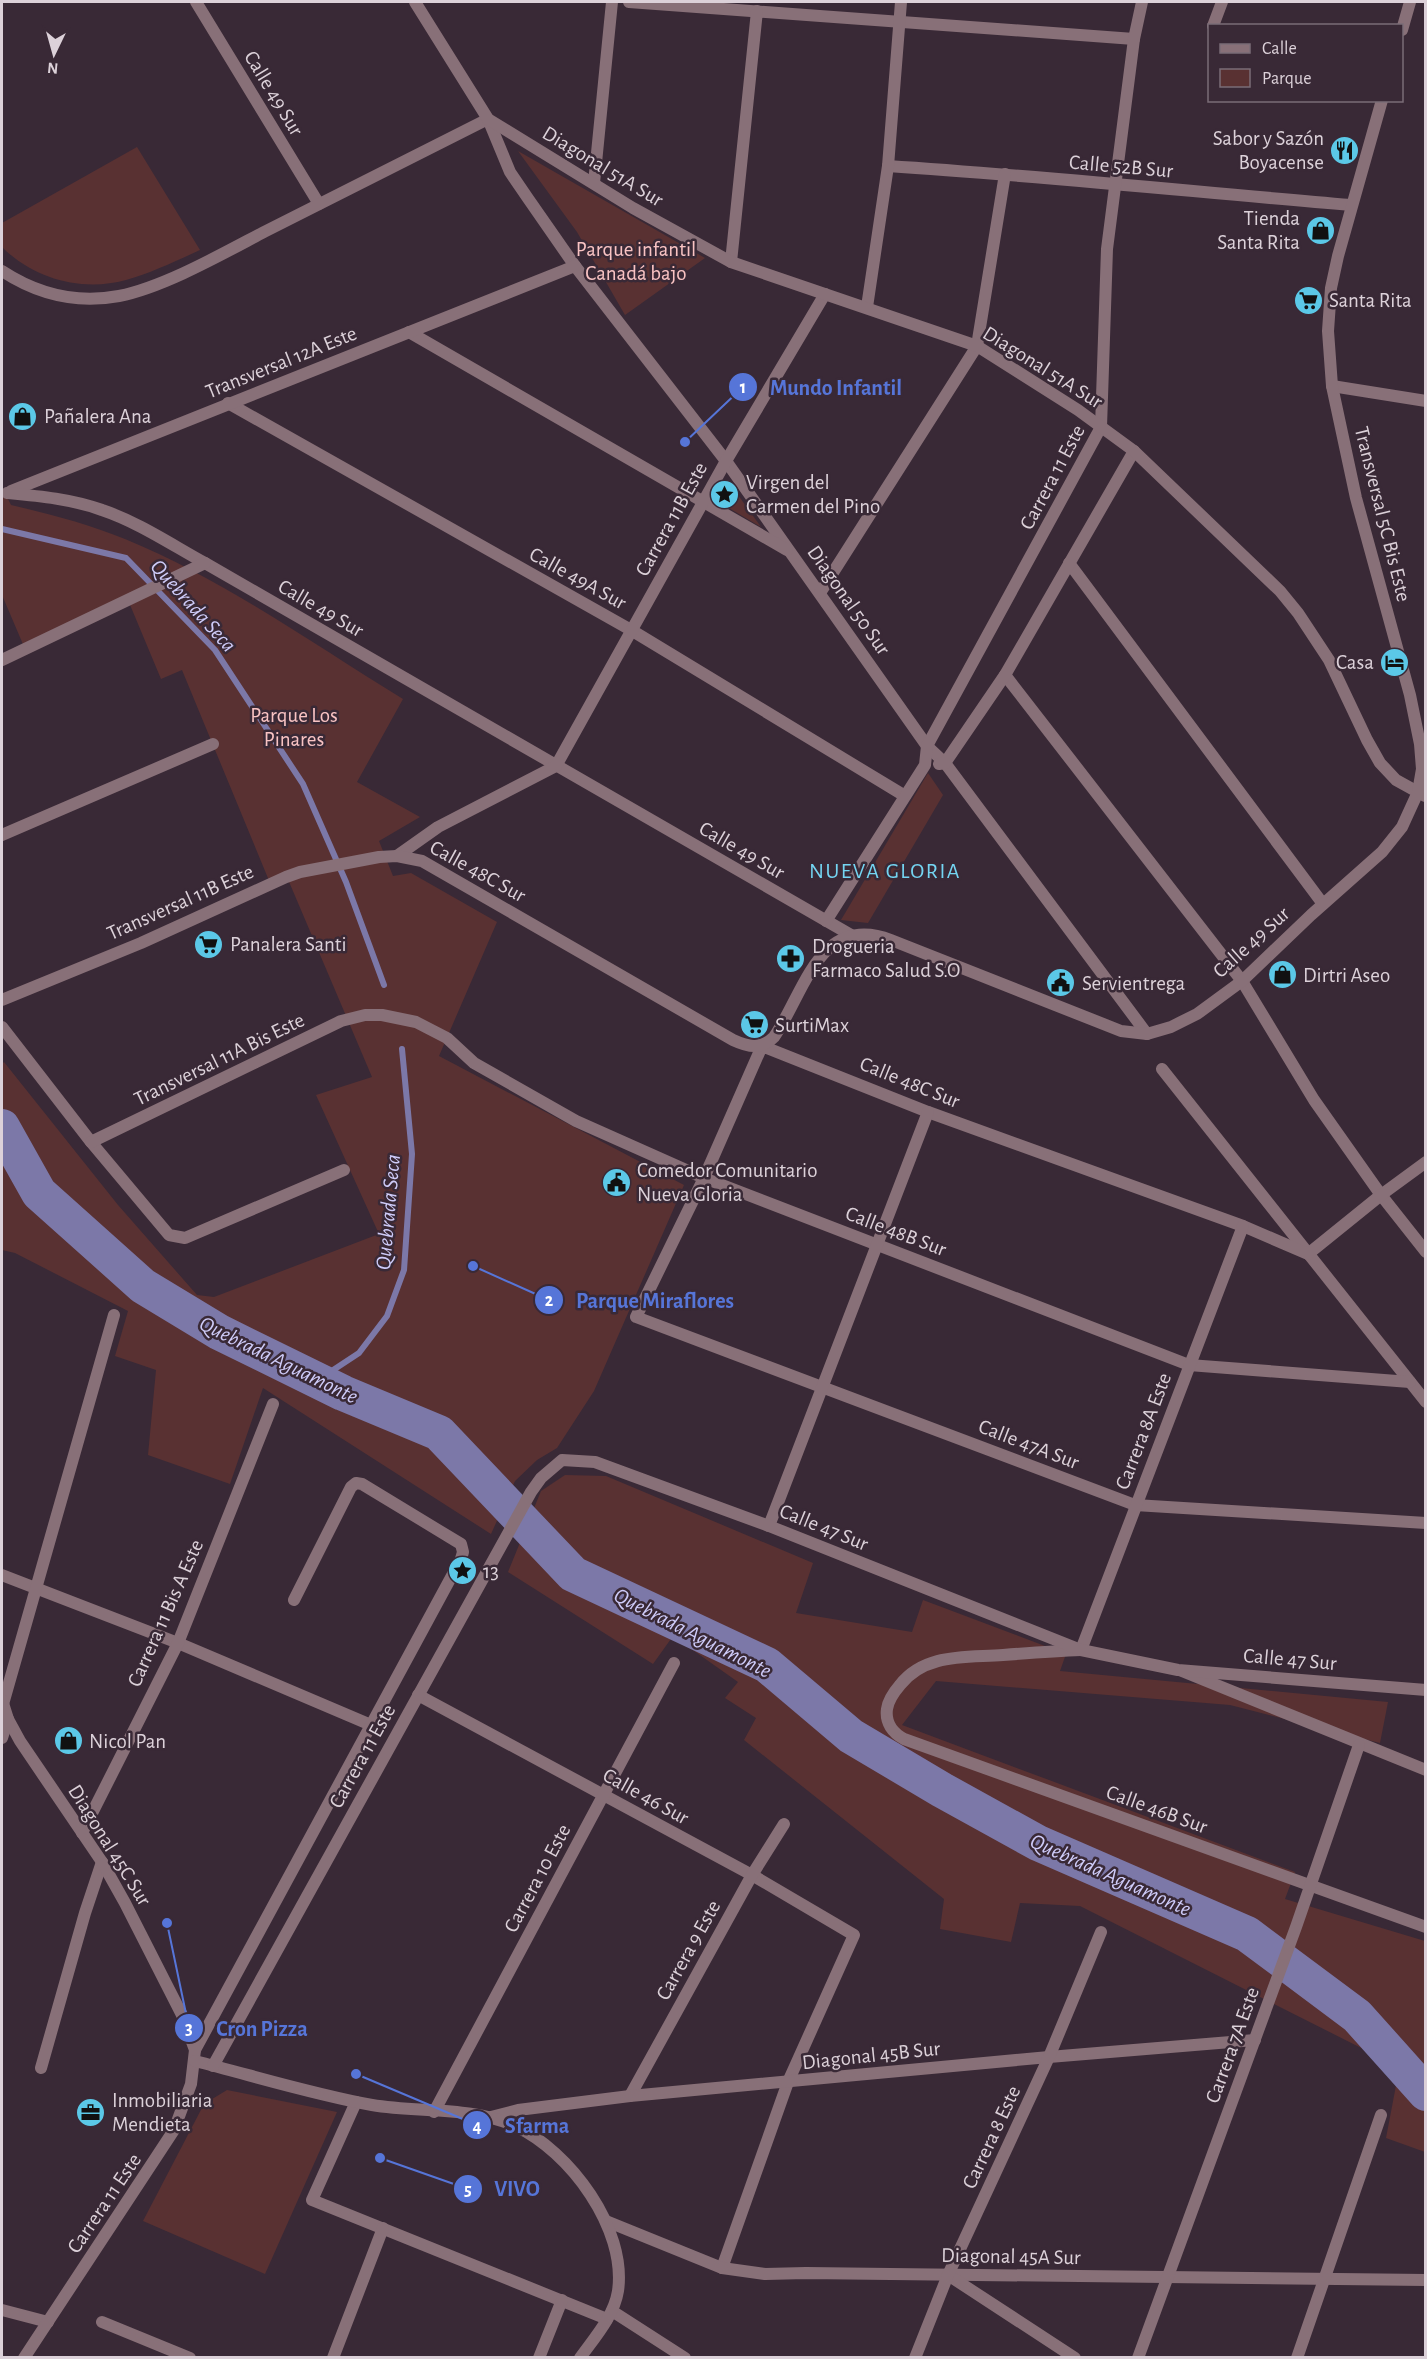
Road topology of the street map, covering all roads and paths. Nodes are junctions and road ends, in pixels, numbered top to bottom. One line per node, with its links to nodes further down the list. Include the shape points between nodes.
1 (196, 2): 20 (street, Calle 49 Sur)
2 (415, 2): 15 (street, Diagonal 50 Sur)
3 (612, 2): 18 (street)
4 (628, 2): 9 (street)
5 (901, 2): 10 (street)
6 (1142, 2): 13 (street, Carrera 11 Este)
7 (1222, 2): 11 (street)
8 (1410, 2): 12 (street)
9 (757, 11): 10 (street); 22 (street)
10 (899, 21): 13 (street); 16 (street)
11 (1214, 24)
12 (1403, 24)
13 (1134, 39): 19 (street, Carrera 11 Este)
14 (1381, 102): 21 (street)
15 (488, 119): 18 (street, Diagonal 51A Sur); 20 (street); 23 (street, Diagonal 50 Sur, via 510,172)
16 (888, 166): 17 (street, Calle 52B Sur); 26 (street)
17 (1005, 174): 19 (street, Calle 52B Sur); 28 (street)
18 (594, 183): 22 (street, Diagonal 51A Sur)
19 (1115, 186): 21 (street, Calle 52B Sur); 32 (street, Carrera 11 Este, via 1107,249)
20 (319, 204): 24 (street, via 207,261 142,290 118,296 68,298 27,286)
21 (1351, 205): 29 (street, via 1329,307)
22 (731, 262): 25 (street, Diagonal 51A Sur)
23 (575, 266): 27 (street, Transversal 12A Este); 34 (street, Diagonal 50 Sur)
24 (2, 271)
25 (825, 294): 26 (street, Diagonal 51A Sur); 34 (street, Carrera 11B Este)
26 (867, 307): 28 (street, Diagonal 51A Sur)
27 (410, 332): 31 (street, Transversal 12A Este); 36 (street)
28 (977, 346): 32 (street, Diagonal 51A Sur); 40 (street)
29 (1332, 387): 30 (street); 49 (street, Transversal 5C Bis Este, via 1356,498 1410,695 1421,756)
30 (1425, 401)
31 (228, 403): 35 (street, Transversal 12A Este); 41 (street, Calle 49A Sur)
32 (1101, 428): 33 (street, Diagonal 51A Sur); 45 (street, Carrera 11 Este)
33 (1134, 451): 39 (street); 49 (street, Diagonal 51A Sur, via 1298,613 1329,660 1380,763 1396,780)
34 (726, 461): 36 (street, Carrera 11B Este); 37 (street, Diagonal 50 Sur)
35 (4, 494): 38 (street, Calle 49 Sur, via 52,498 103,510)
36 (703, 501): 37 (street); 41 (street, Carrera 11B Este)
37 (792, 553): 40 (street, Diagonal 50 Sur)
38 (205, 563): 42 (street); 48 (street, Calle 49 Sur)
39 (1069, 563): 43 (street); 54 (street)
40 (820, 593): 45 (street, Diagonal 50 Sur)
41 (631, 630): 48 (street, Carrera 11B Este); 50 (street, Calle 49A Sur)
42 (2, 660)
43 (1005, 675): 46 (street); 57 (street)
44 (213, 744): 51 (street)
45 (927, 746): 46 (street, Diagonal 50 Sur); 47 (street, Carrera 11 Este)
46 (945, 763): 47 (street); 61 (street, Diagonal 50 Sur)
47 (925, 765): 50 (street, Carrera 11 Este)
48 (556, 766): 52 (street, via 438,827); 55 (street, Calle 49 Sur)
49 (1422, 794): 54 (street, Calle 49 Sur, via 1392,841)
50 (905, 796): 55 (street, Carrera 11 Este)
51 (2, 835)
52 (397, 856): 53 (street, Calle 48C Sur); 62 (street, Calle 48C Sur, via 422,861 733,1040)
53 (380, 857): 58 (street, Transversal 11B Este, via 300,872 270,883 141,943)
54 (1323, 904): 57 (street, Calle 49 Sur)
55 (826, 921): 56 (street, Calle 49 Sur)
56 (850, 935): 61 (street, Calle 49 Sur, via 880,936 1104,1026); 62 (street, via 824,952 778,1031)
57 (1242, 981): 61 (street, Calle 49 Sur, via 1184,1021); 69 (street, via 1314,1100)
58 (2, 1000)
59 (365, 1015): 65 (street, Transversal 11A Bis Este, via 341,1021); 68 (street, Calle 48B Sur, via 400,1018 432,1029 474,1063 576,1121)
60 (2, 1027): 65 (street)
61 (1147, 1034)
62 (762, 1046): 64 (street, Calle 48C Sur); 68 (street)
63 (1162, 1069): 73 (street)
64 (928, 1112): 70 (street, Calle 48C Sur); 71 (street)
65 (91, 1142): 67 (street, via 169,1235 184,1238)
66 (1425, 1162): 69 (street)
67 (344, 1170)
68 (704, 1178): 71 (street, Calle 48B Sur); 77 (street, Calle 47A Sur, via 636,1317)
69 (1381, 1195): 72 (street); 73 (street)
70 (1243, 1226): 73 (street, Calle 48C Sur); 75 (street, Carrera 8A Este)
71 (877, 1244): 75 (street, Calle 48B Sur); 77 (street)
72 (1425, 1252)
73 (1308, 1254): 76 (street)
74 (114, 1315): 85 (street)
75 (1190, 1365): 76 (street, Calle 48B Sur); 81 (street, Carrera 8A Este)
76 (1410, 1382): 78 (street)
77 (822, 1388): 81 (street, Calle 47A Sur); 83 (street)
78 (1425, 1402)
79 (273, 1404): 87 (street, Carrera 11 Bis A Este)
80 (550, 1468): 83 (street, Calle 47 Sur, via 562,1460 595,1462); 92 (street, Carrera 11 Este, via 531,1492)
81 (1135, 1505): 82 (street, Calle 47A Sur); 88 (street, Carrera 8A Este)
82 (1425, 1523)
83 (769, 1526): 88 (street, Calle 47 Sur)
84 (2, 1575): 85 (street)
85 (36, 1588): 87 (street); 93 (street)
86 (294, 1600): 96 (street, Carrera 11 Este, via 356,1484 461,1544 461,1559)
87 (178, 1643): 96 (street); 102 (street, Carrera 11 Bis A Este)
88 (1081, 1650): 90 (street, Calle 47 Sur); 94 (street, Calle 47 Sur, via 935,1662 912,1672 903,1681 889,1702)
89 (674, 1662): 100 (street, Carrera 10 Este)
90 (1178, 1670): 91 (street, Calle 47 Sur); 98 (street)
91 (1425, 1690)
92 (418, 1695): 100 (street, Calle 46 Sur); 111 (street, Carrera 11 Este)
93 (2, 1702): 95 (street)
94 (886, 1715): 105 (street, Calle 46B Sur, via 890,1728 904,1739)
95 (8, 1719): 97 (street); 102 (street, Diagonal 45C Sur)
96 (371, 1725): 109 (street, Carrera 11 Este)
97 (2, 1738)
98 (1359, 1745): 99 (street); 105 (street, Carrera 7A Este)
99 (1425, 1770)
100 (603, 1794): 104 (street, Calle 46 Sur); 116 (street, Carrera 10 Este)
101 (784, 1824): 104 (street, Carrera 9 Este)
102 (82, 1833): 103 (street, Diagonal 45C Sur)
103 (102, 1862): 109 (street, Diagonal 45C Sur, via 161,1971 189,2031); 112 (street)
104 (752, 1875): 113 (street, Calle 46 Sur, via 854,1935); 114 (street, Carrera 9 Este)
105 (1311, 1886): 106 (street, Calle 46B Sur); 108 (street, Carrera 7A Este)
106 (1425, 1927)
107 (1101, 1932): 110 (street, Carrera 8 Este)
108 (1255, 2040): 110 (street, Diagonal 45B Sur); 123 (street, Carrera 7A Este)
109 (195, 2056): 111 (street); 129 (street, Carrera 11 Este, via 187,2100 174,2130)
110 (1049, 2057): 113 (street, Diagonal 45B Sur); 122 (street, Carrera 8 Este)
111 (213, 2066): 115 (street)
112 (41, 2068)
113 (788, 2082): 114 (street, Diagonal 45B Sur); 121 (street)
114 (630, 2096): 118 (street, Diagonal 45B Sur)
115 (356, 2102): 116 (street); 120 (street, via 312,2200)
116 (435, 2112): 118 (street)
117 (1381, 2115): 124 (street)
118 (491, 2117): 119 (street, via 516,2127 551,2150 580,2180)
119 (606, 2222): 121 (street, Diagonal 45A Sur); 128 (street, via 619,2276)
120 (383, 2228): 126 (street); 133 (street)
121 (722, 2268): 122 (street, Diagonal 45A Sur, via 765,2274)
122 (948, 2275): 123 (street, Diagonal 45A Sur); 137 (street, Carrera 8 Este); 138 (street)
123 (1166, 2277): 124 (street, Diagonal 45A Sur); 139 (street, Carrera 7A Este)
124 (1324, 2278): 125 (street, Diagonal 45A Sur); 140 (street)
125 (1425, 2280)
126 (562, 2300): 128 (street); 134 (street)
127 (2, 2310): 129 (street)
128 (610, 2315): 135 (street); 136 (street)
129 (48, 2322): 131 (street, Carrera 11 Este)
130 (102, 2322): 132 (street)
131 (24, 2358)
132 (190, 2358)
133 (333, 2358)
134 (539, 2358)
135 (580, 2358)
136 (685, 2358)
137 (915, 2358)
138 (1075, 2358)
139 (1138, 2358)
140 (1297, 2358)

